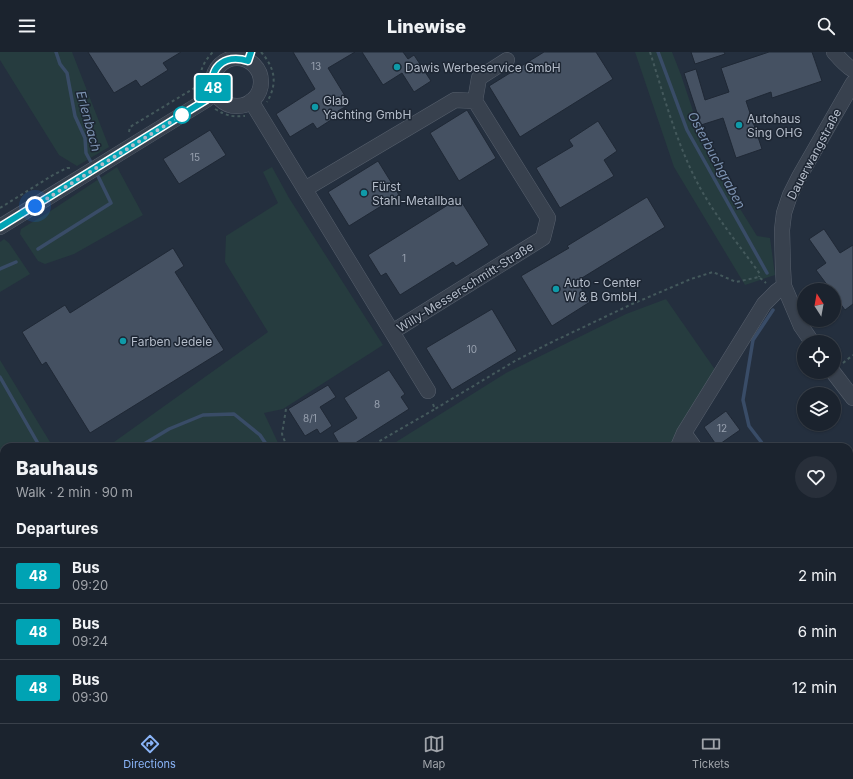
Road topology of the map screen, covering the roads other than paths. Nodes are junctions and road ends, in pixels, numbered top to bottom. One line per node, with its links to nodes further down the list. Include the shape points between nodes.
1 (834, 52): 4 (street)
2 (250, 56): 6 (street, via 222,63 216,69 213,88); 7 (street, via 260,75 258,94)
3 (507, 60): 8 (street, via 479,78)
4 (853, 70)
5 (853, 83): 11 (street, Dauerwangstraße, via 790,195 782,230)
6 (209, 93): 7 (street, via 233,106); 10 (street, via 206,100)
7 (251, 101): 9 (street, Willy-Messerschmitt-Straße)
8 (475, 101): 9 (street, via 455,100); 12 (street, Willy-Messerschmitt-Straße, via 548,218 544,238)
9 (305, 190): 12 (street, Willy-Messerschmitt-Straße)
10 (0, 227)
11 (784, 286): 13 (street, Dauerwangstraße); 17 (street, via 764,304)
12 (392, 332): 15 (street, Willy-Messerschmitt-Straße)
13 (807, 335)
14 (838, 379): 16 (street)
15 (428, 391)
16 (853, 398)
17 (684, 433): 18 (street); 19 (street)
18 (680, 443)
19 (691, 443)

